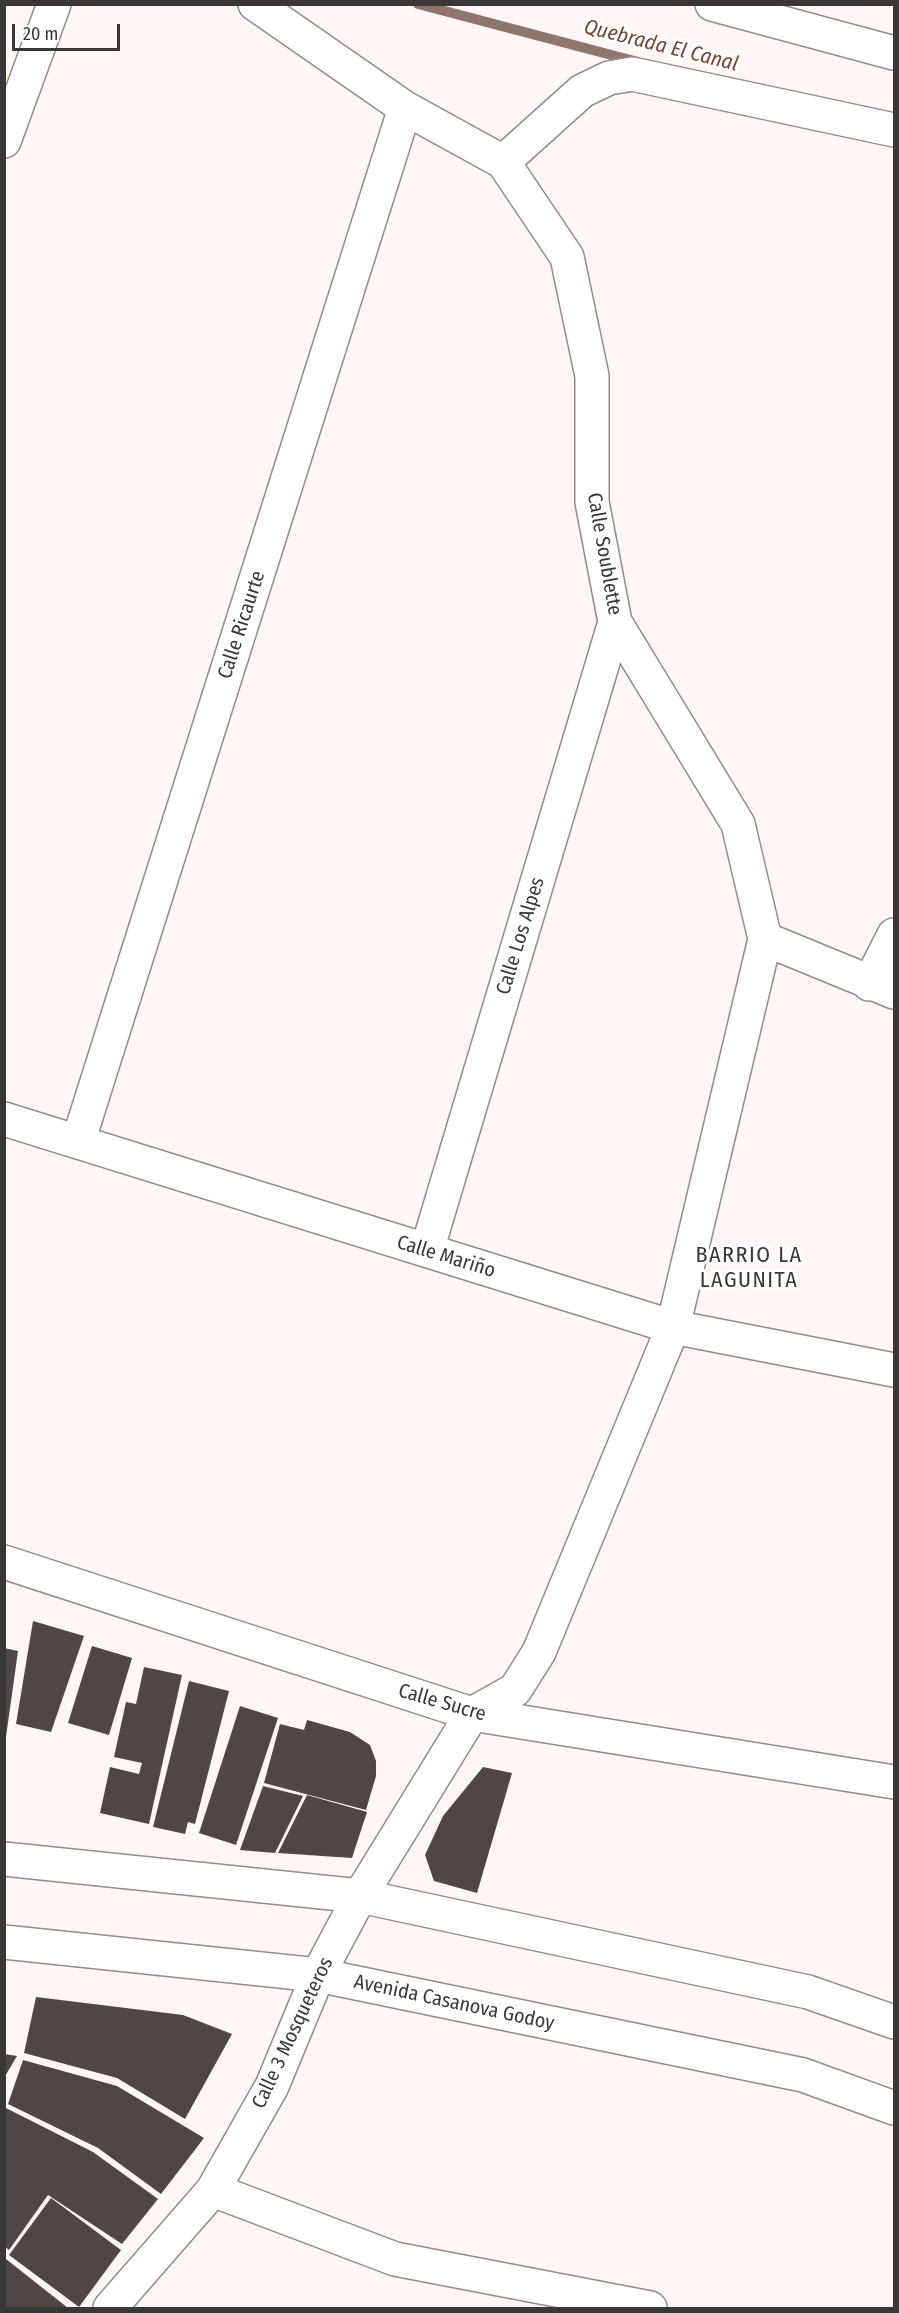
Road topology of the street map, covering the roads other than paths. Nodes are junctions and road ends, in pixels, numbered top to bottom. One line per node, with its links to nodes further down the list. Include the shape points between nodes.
1 (54, 4): 7 (street)
2 (255, 4): 5 (street, Calle Soublette)
3 (712, 4): 4 (street)
4 (894, 53)
5 (405, 108): 8 (street, Calle Soublette); 14 (street, Calle Ricaurte)
6 (894, 130): 8 (street, via 632,74 609,78 582,91)
7 (4, 141)
8 (503, 162): 9 (street, Calle Soublette, via 567,257 592,376 592,502)
9 (615, 622): 11 (street, Calle Soublette, via 738,824); 15 (street, Calle Los Alpes)
10 (894, 935): 12 (street)
11 (765, 939): 12 (street); 16 (street)
12 (882, 988)
13 (4, 1119): 14 (street, Calle Mariño)
14 (78, 1142): 15 (street, Calle Mariño)
15 (427, 1250): 16 (street, Calle Mariño)
16 (673, 1328): 17 (street, Calle Mariño); 19 (street, via 539,1652 515,1690)
17 (894, 1370)
18 (4, 1562): 19 (street, Calle Sucre)
19 (472, 1714): 20 (street, Calle Sucre); 22 (street, Calle 3 Mosqueteros)
20 (894, 1782)
21 (4, 1859): 22 (street)
22 (360, 1896): 24 (street, Calle 3 Mosqueteros); 25 (street, via 808,1992)
23 (4, 1942): 24 (street, Avenida Casanova Godoy)
24 (318, 1975): 26 (street, Avenida Casanova Godoy, via 803,2075); 27 (street, Calle 3 Mosqueteros, via 272,2086)
25 (894, 2022)
26 (894, 2108)
27 (213, 2190): 28 (street, Calle 3 Mosqueteros); 29 (street, via 395,2259)
28 (110, 2308)
29 (650, 2308)

